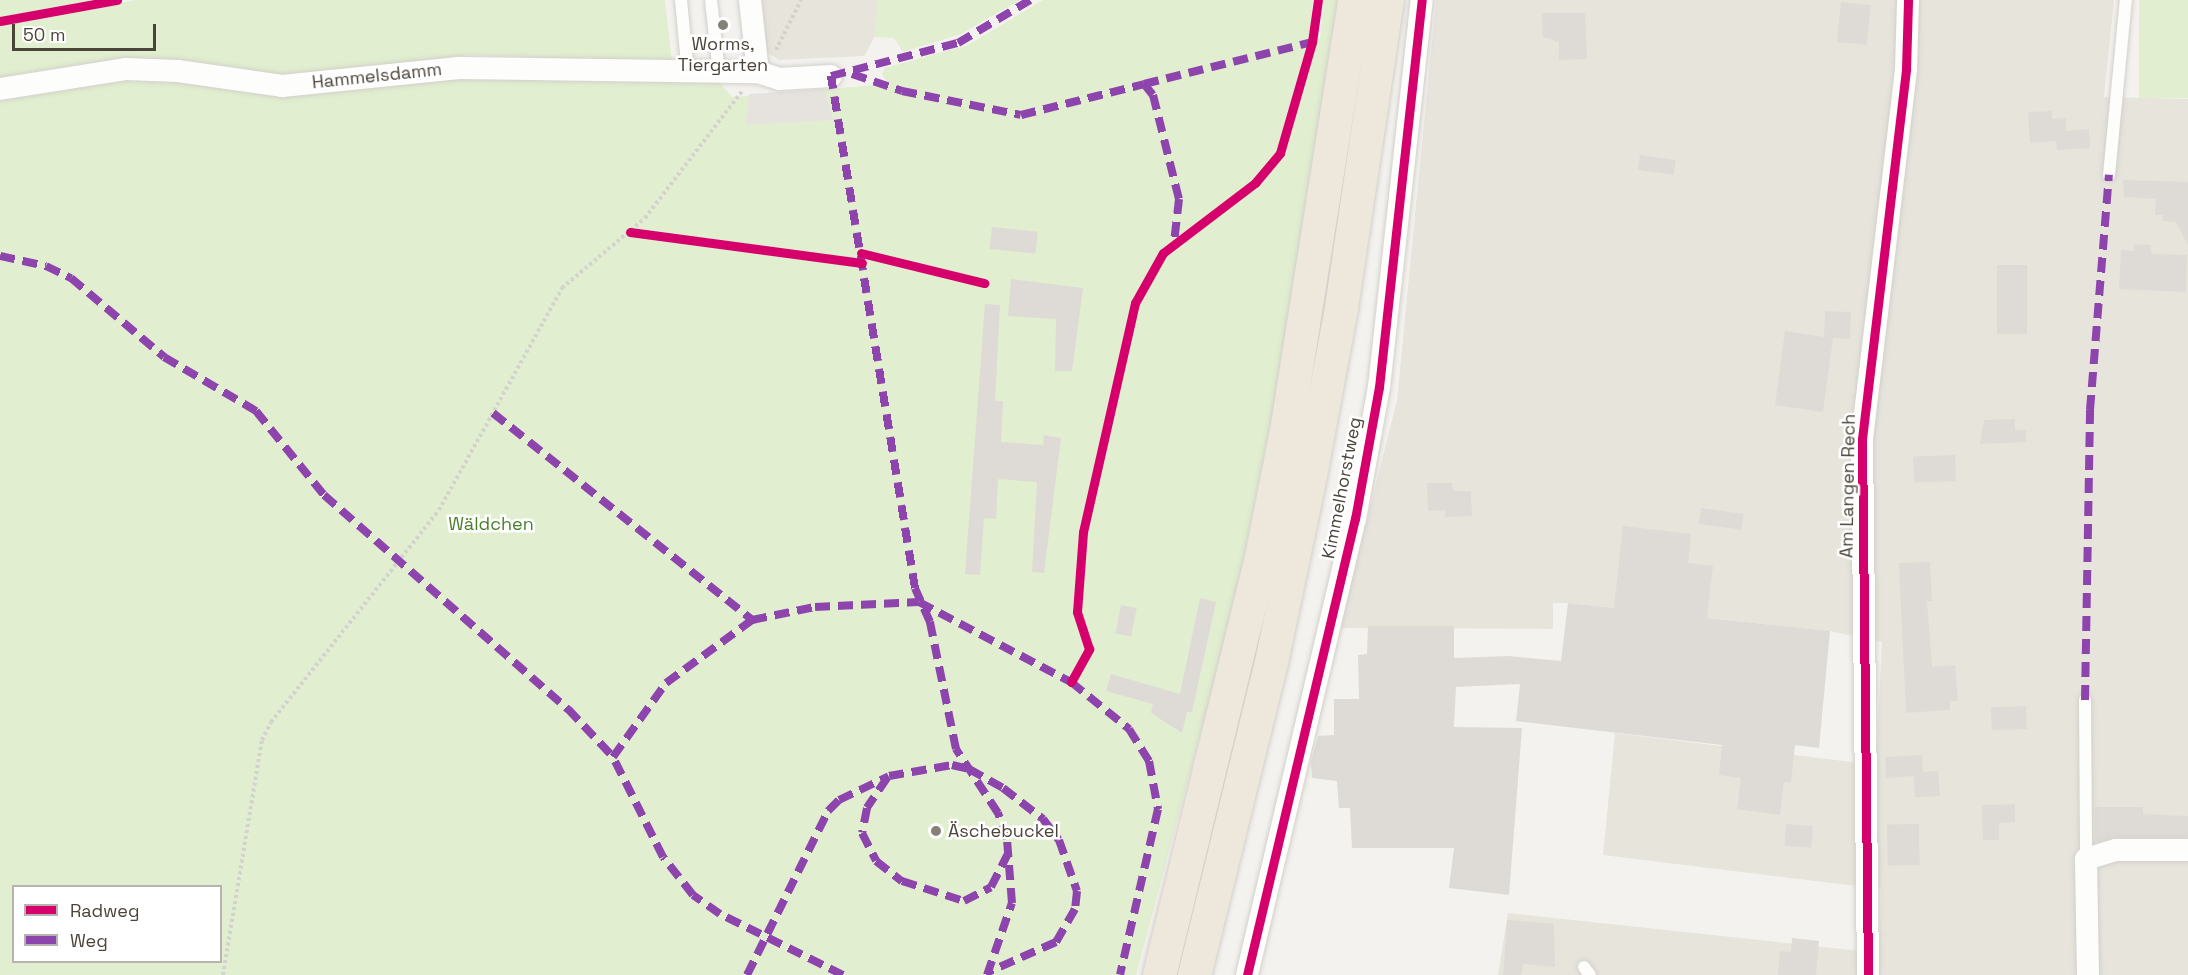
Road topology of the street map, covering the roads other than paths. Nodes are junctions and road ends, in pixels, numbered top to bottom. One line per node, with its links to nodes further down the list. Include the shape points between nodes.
1 (681, 0): 11 (lane)
2 (711, 0): 10 (lane)
3 (750, 0): 9 (street)
4 (1354, 0): 18 (highway, via 1286,431 1260,562)
5 (1387, 0): 19 (highway, via 1343,296 1312,464 1271,662)
6 (1422, 0): 20 (street, Kimmelhorstweg, via 1379,387 1354,519)
7 (1908, 0): 21 (street, Am Langen Rech, via 1906,69 1862,439)
8 (2126, 0): 14 (lane)
9 (758, 72): 10 (street, Hammelsdamm); 12 (street, Hammelsdamm, via 779,79)
10 (719, 73): 11 (street, Hammelsdamm)
11 (688, 74): 13 (street, Hammelsdamm, via 459,68 282,86 178,71 126,69)
12 (831, 76)
13 (0, 89)
14 (2109, 176)
15 (2085, 700): 17 (lane)
16 (2188, 850): 17 (street, via 2116,850)
17 (2086, 859): 22 (street)
18 (1159, 975)
19 (1194, 975)
20 (1247, 975)
21 (1868, 975)
22 (2088, 975)

